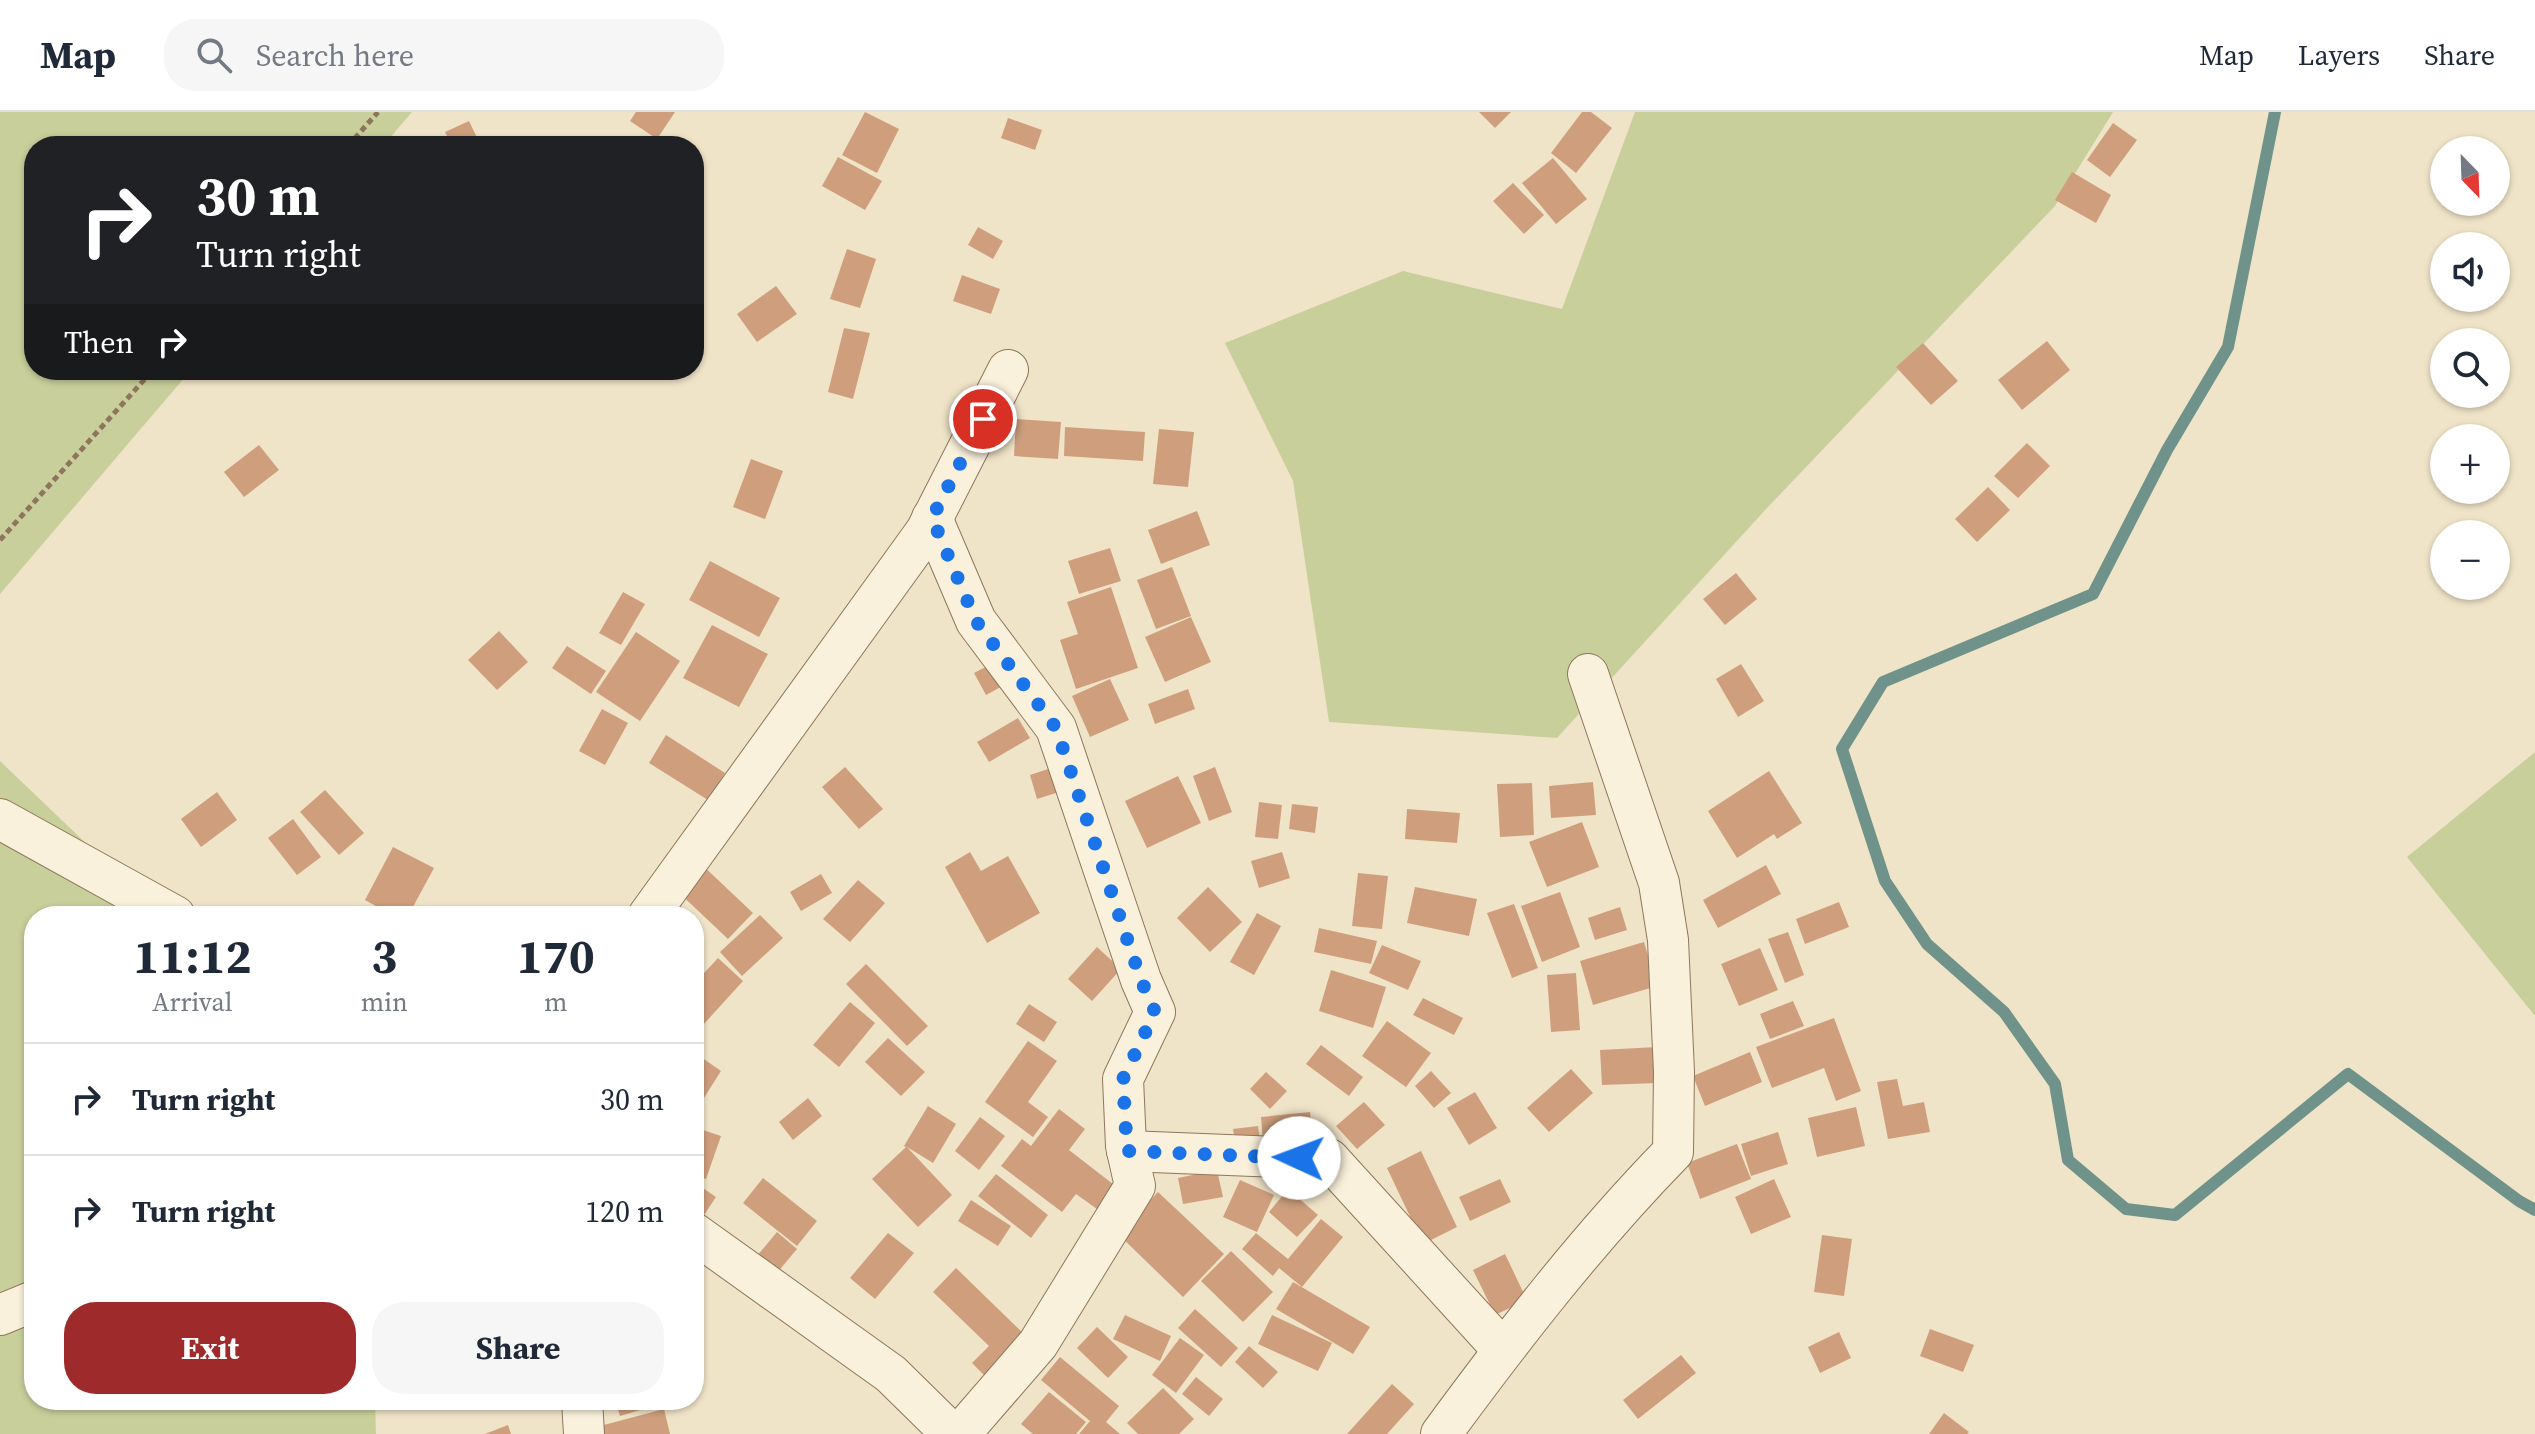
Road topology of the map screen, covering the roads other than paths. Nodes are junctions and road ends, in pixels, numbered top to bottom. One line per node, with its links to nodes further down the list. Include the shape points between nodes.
1 (1008, 370): 2 (street)
2 (932, 518): 6 (street); 7 (street, via 976,621 1056,728 1155,1012 1123,1079)
3 (1588, 674): 11 (street, via 1659,883 1668,940 1673,1152)
4 (0, 819): 5 (street)
5 (157, 906)
6 (655, 906)
7 (1127, 1151): 11 (street, via 1329,1159); 15 (street, via 1135,1186 1106,1236 1038,1344)
8 (704, 1240): 14 (street, via 891,1374)
9 (24, 1305): 10 (street)
10 (0, 1315)
11 (1503, 1350): 16 (street)
12 (583, 1410): 13 (street)
13 (584, 1434)
14 (952, 1434)
15 (960, 1434)
16 (1441, 1434)

